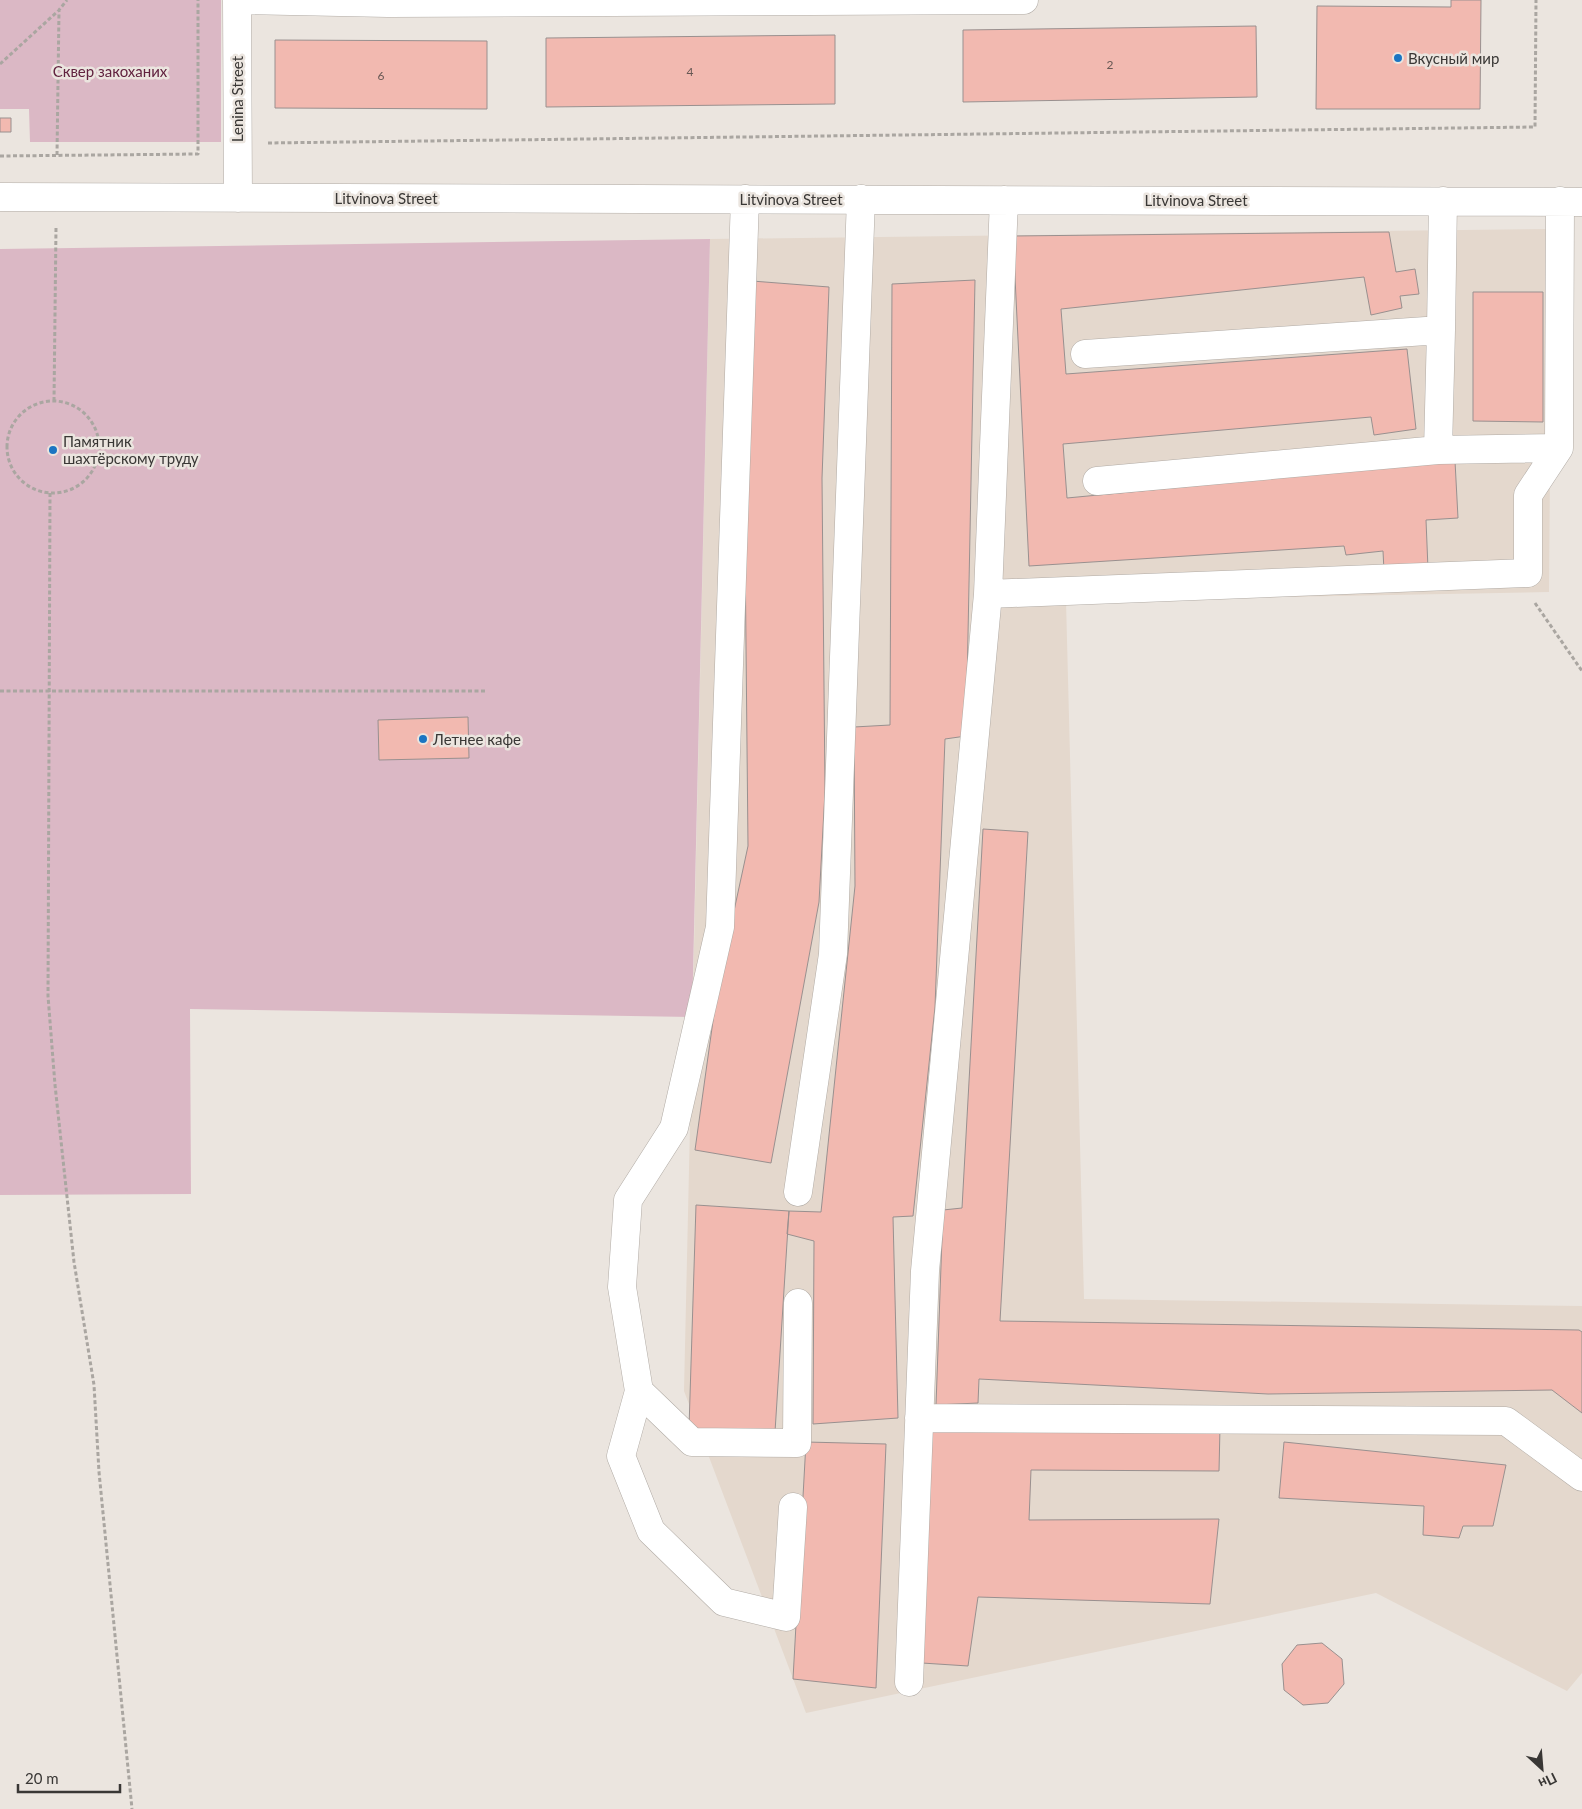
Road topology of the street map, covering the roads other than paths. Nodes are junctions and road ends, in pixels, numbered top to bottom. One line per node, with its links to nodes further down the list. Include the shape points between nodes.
1 (237, 0): 3 (street); 5 (street, Lenina Street)
2 (1024, 0): 3 (street)
3 (388, 1)
4 (0, 196): 5 (street, Litvinova Street)
5 (238, 198): 6 (street, Litvinova Street)
6 (745, 199): 7 (street, Litvinova Street); 19 (street, via 720,927 674,1128 628,1200 622,1287)
7 (861, 199): 8 (street, Litvinova Street); 17 (street, via 832,954)
8 (1004, 200): 9 (street, Litvinova Street); 16 (street)
9 (1443, 201): 10 (street, Litvinova Street); 11 (street)
10 (1571, 201): 13 (street)
11 (1441, 330): 12 (street); 14 (street)
12 (1084, 354)
13 (1559, 448): 14 (street); 16 (street, via 1528,495 1528,573)
14 (1438, 450): 15 (street)
15 (1097, 481)
16 (988, 594): 20 (street, via 925,1272)
17 (798, 1192)
18 (798, 1303): 19 (street, via 797,1443 692,1442)
19 (639, 1391): 22 (street, via 621,1456 651,1532 724,1602 786,1617)
20 (919, 1418): 21 (street, via 1506,1421); 23 (street)
21 (1582, 1477)
22 (793, 1507)
23 (909, 1682)

